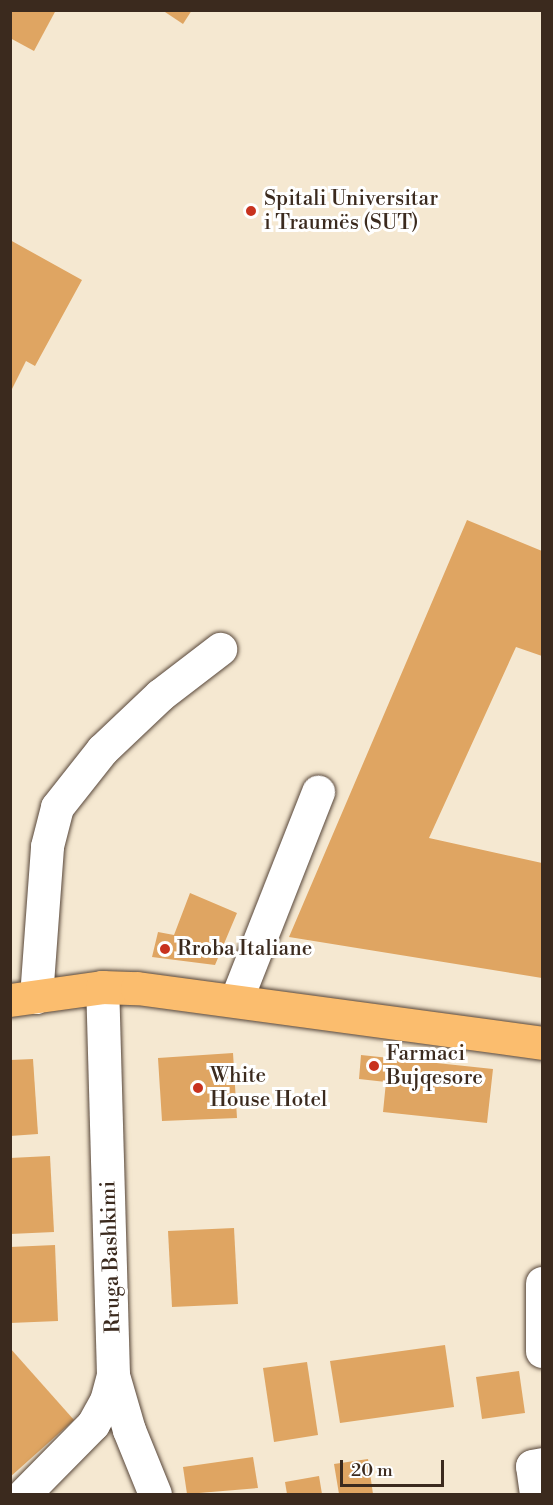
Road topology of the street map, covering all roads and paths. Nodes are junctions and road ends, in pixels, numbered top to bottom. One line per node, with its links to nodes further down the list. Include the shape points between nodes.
1 (220, 649): 4 (street, via 160,695 102,750 57,807 47,846)
2 (318, 792): 5 (street)
3 (102, 987): 4 (main road); 5 (main road); 9 (street, Rruga Bashkimi)
4 (23, 998)
5 (236, 1000): 6 (main road)
6 (543, 1043)
7 (543, 1284): 8 (street)
8 (543, 1351)
9 (113, 1375): 11 (street, Rruga Bashkimi, via 106,1401 93,1424); 12 (street, via 129,1430)
10 (543, 1464): 13 (street, via 532,1466)
11 (24, 1494)
12 (155, 1494)
13 (536, 1494)

